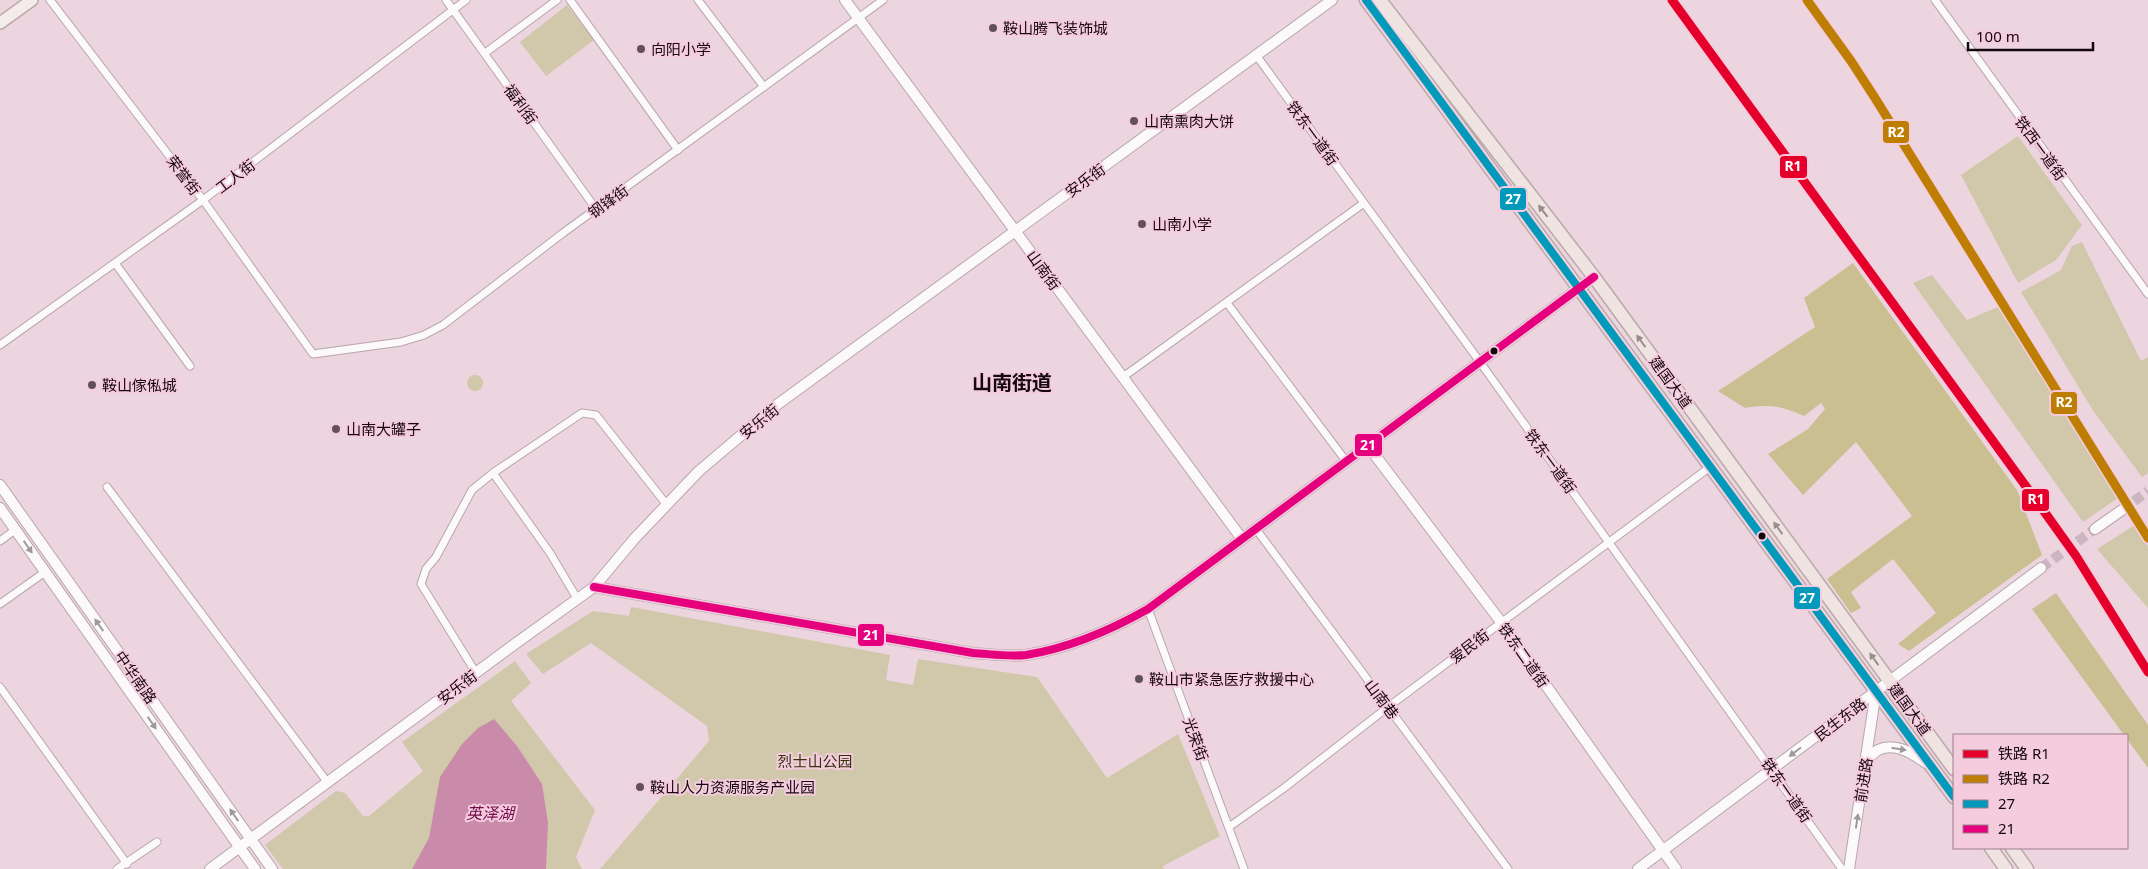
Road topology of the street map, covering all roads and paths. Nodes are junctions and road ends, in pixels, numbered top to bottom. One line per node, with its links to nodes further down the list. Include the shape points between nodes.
1 (32, 0): 16 (main road)
2 (50, 0): 21 (street, 荣誉街)
3 (446, 0): 14 (street, 福利街)
4 (466, 0): 14 (street, 工人街)
5 (557, 0): 17 (street)
6 (570, 0): 20 (street)
7 (698, 0): 19 (street)
8 (845, 0): 15 (main road, 山南街)
9 (883, 0): 15 (street, 钢锋街)
10 (1332, 0): 18 (main road, 安乐街)
11 (1366, 0): 27 (highway, 建国大道)
12 (1380, 0): 26 (highway, 建国大道, one-way to 12)
13 (1935, 0): 28 (street, 铁西一道街)
14 (453, 10): 17 (street, 福利街); 21 (street, 工人街)
15 (859, 18): 19 (street, 钢锋街); 24 (main road, 山南街)
16 (0, 23)
17 (485, 53): 23 (street, 福利街)
18 (1256, 55): 22 (street, 铁东一道街); 24 (main road, 安乐街)
19 (764, 87): 20 (street, 钢锋街)
20 (678, 150): 23 (street, 钢锋街)
21 (203, 200): 25 (street, 工人街); 31 (street, 荣誉街)
22 (1364, 203): 29 (street); 32 (street, 铁东一道街)
23 (596, 209): 31 (street, 钢锋街, via 424,335 401,342)
24 (1015, 231): 34 (main road, 山南街); 41 (main road, 安乐街, via 778,404 699,471)
25 (115, 263): 30 (street, 工人街); 33 (street)
26 (1594, 277): 27 (main road); 58 (highway, 建国大道, one-way to 26)
27 (1579, 289): 32 (main road); 37 (highway, 建国大道)
28 (2148, 294)
29 (1227, 303): 34 (street); 36 (street)
30 (0, 345)
31 (312, 354)
32 (1480, 362): 35 (main road); 49 (street, 铁东一道街)
33 (190, 366)
34 (1123, 377): 47 (main road, 山南街)
35 (1368, 446): 36 (main road); 56 (main road, 铁东二道街)
36 (1346, 461): 44 (main road)
37 (1710, 467): 49 (street, 爱民街); 60 (highway, 建国大道)
38 (493, 473): 41 (street, via 582,413 596,415); 53 (street); 57 (street, via 472,490 436,557 426,569 421,584)
39 (0, 485): 69 (main road, 中华南路, one-way to 39)
40 (107, 487): 66 (street)
41 (667, 505): 52 (main road, 安乐街)
42 (0, 508): 46 (main road, 中华南路)
43 (2122, 510): 45 (main road)
44 (1256, 529): 47 (main road); 61 (street, 山南巷)
45 (2095, 529)
46 (16, 530): 48 (street); 51 (main road, 中华南路, one-way to 51)
47 (1242, 539): 55 (main road)
48 (0, 541)
49 (1609, 542): 56 (street, 爱民街); 65 (street, 铁东一道街)
50 (2041, 568): 58 (main road, 民生东路)
51 (45, 572): 54 (street); 71 (main road, 中华南路, one-way to 71)
52 (594, 587): 53 (main road, 安乐街); 55 (main road, via 999,655 1026,655 1086,639)
53 (578, 600): 57 (main road, 安乐街)
54 (0, 604)
55 (1148, 609): 68 (street, 光荣街)
56 (1501, 622): 61 (street, 爱民街); 74 (main road, 铁东二道街)
57 (476, 673): 66 (main road, 安乐街)
58 (1890, 682): 60 (main road, 民生东路); 64 (highway, 建国大道)
59 (0, 687): 75 (street)
60 (1876, 691): 62 (main road, 前进路); 63 (highway, 建国大道); 65 (main road, 民生东路, one-way to 65)
61 (1388, 707): 68 (street, 爱民街); 81 (street, 山南巷)
62 (1866, 761): 63 (main road, one-way to 63, via 1878,750 1905,749); 85 (main road, 前进路, one-way to 62)
63 (1931, 767): 67 (highway, 建国大道)
64 (1953, 768)
65 (1772, 769): 74 (main road, 民生东路); 84 (street, 铁东一道街)
66 (328, 783): 69 (main road, 安乐街)
67 (1953, 795)
68 (1229, 827): 80 (street, 光荣街)
69 (251, 840): 71 (main road, 安乐街); 79 (main road, 中华南路)
70 (157, 842): 75 (street)
71 (240, 848): 77 (main road, 安乐街); 78 (main road, 中华南路)
72 (1992, 849): 86 (highway)
73 (2013, 849): 87 (highway)
74 (1663, 850): 82 (main road, 民生东路); 83 (main road, 铁东二道街)
75 (126, 864): 76 (street)
76 (117, 869)
77 (210, 869)
78 (255, 869)
79 (272, 869)
80 (1244, 869)
81 (1508, 869)
82 (1638, 869)
83 (1676, 869)
84 (1842, 869)
85 (1849, 869)
86 (2006, 869)
87 (2027, 869)

